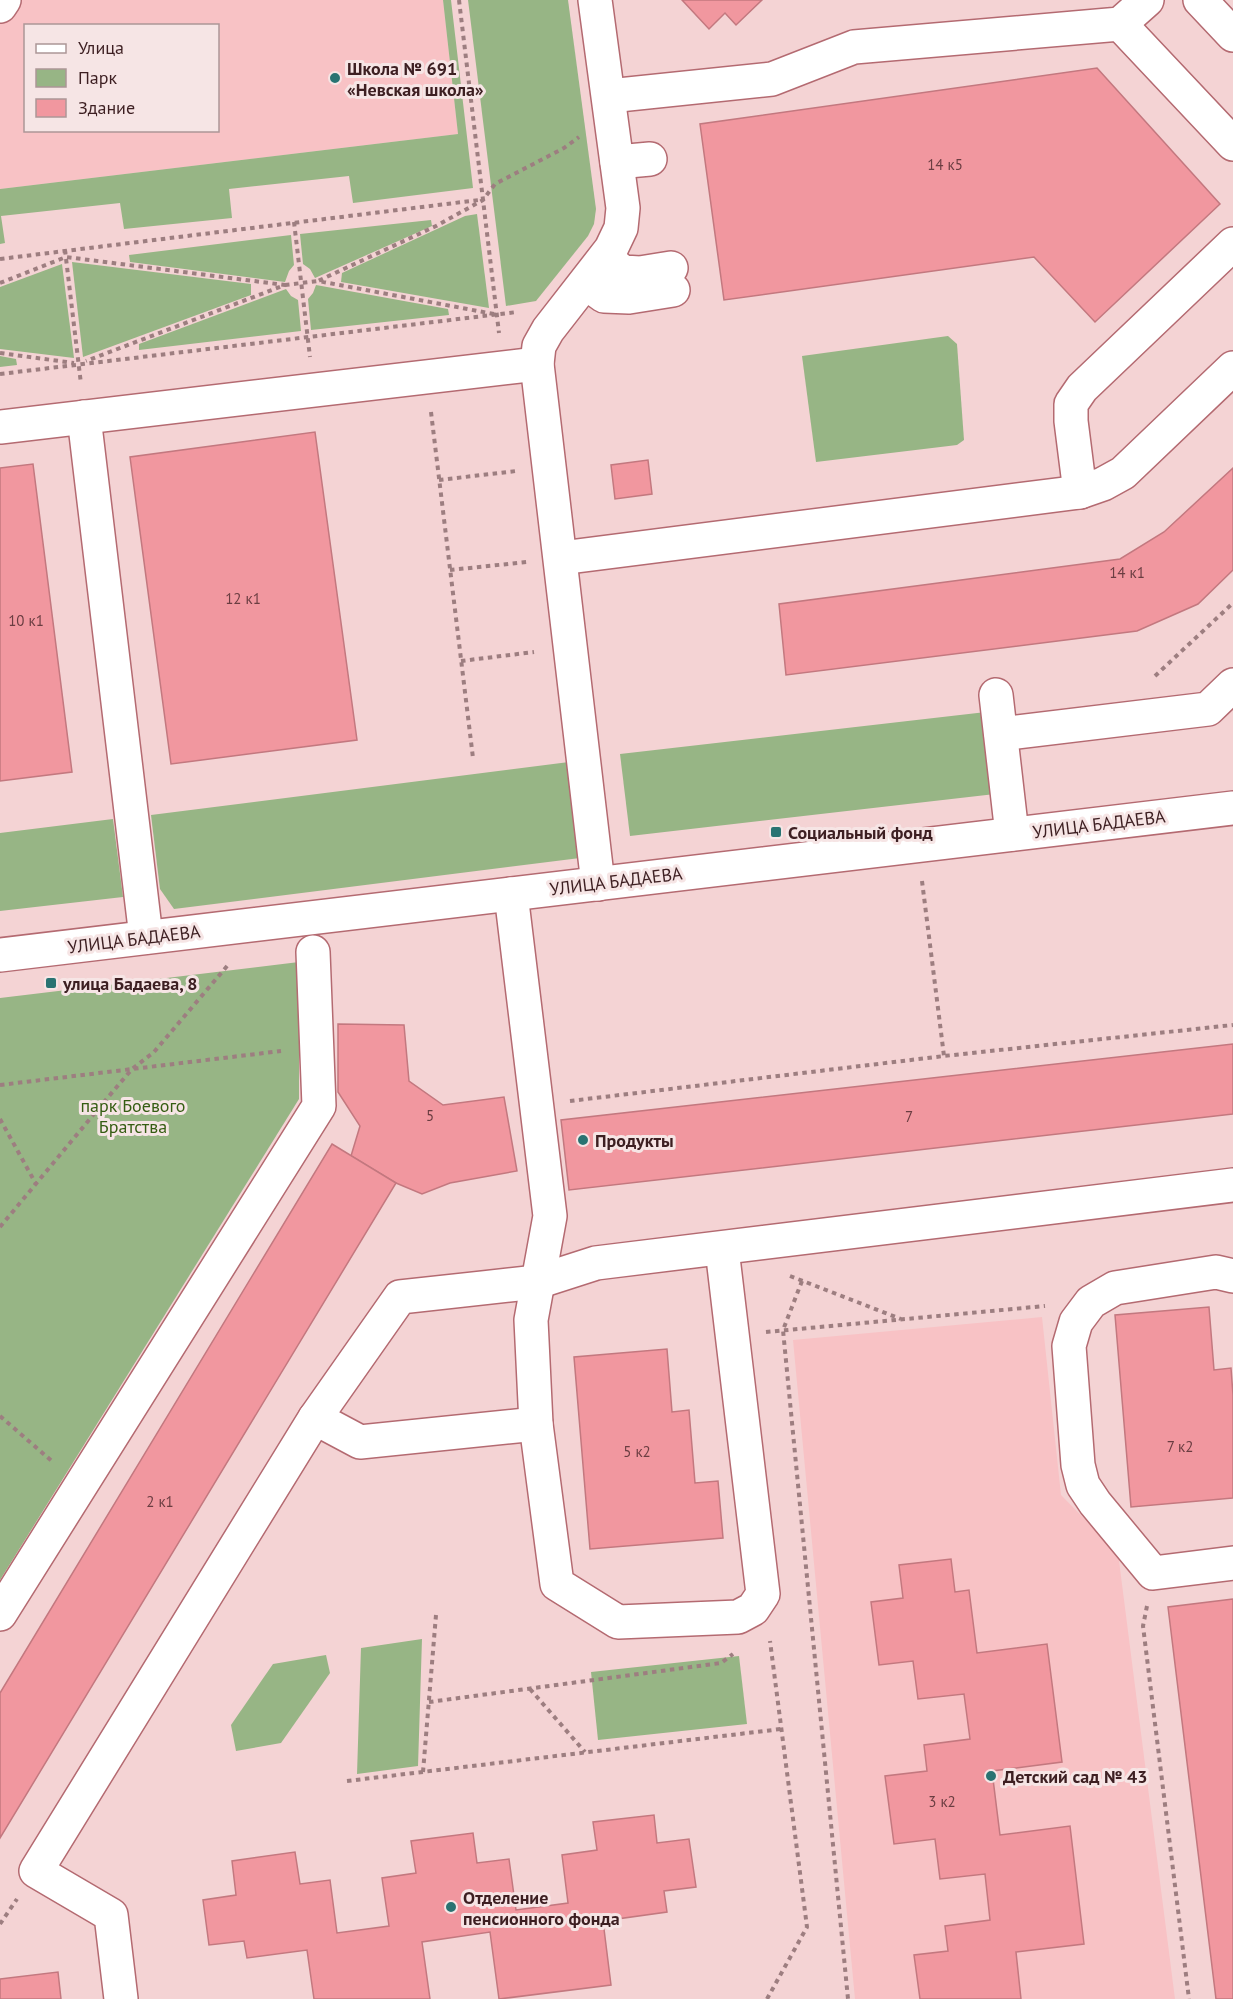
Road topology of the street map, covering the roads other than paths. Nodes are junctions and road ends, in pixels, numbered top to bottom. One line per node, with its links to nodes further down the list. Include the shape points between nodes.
1 (4, 0): 5 (street)
2 (595, 0): 8 (street)
3 (1147, 0): 6 (street)
4 (1200, 0): 7 (street)
5 (0, 6)
6 (1120, 24): 8 (street, via 854,47 772,80); 9 (street)
7 (1233, 34)
8 (609, 96): 11 (street, via 635,172 621,228)
9 (1233, 144)
10 (1233, 244): 17 (street, via 1082,388 1071,404)
11 (595, 271): 12 (street); 13 (street, via 548,330 539,346)
12 (672, 279)
13 (537, 364): 15 (street); 18 (street)
14 (1233, 368): 17 (street, via 1123,473)
15 (84, 417): 16 (street); 26 (street)
16 (0, 427)
17 (1080, 492): 18 (street)
18 (561, 558): 24 (street)
19 (1233, 685): 21 (street, via 1208,709)
20 (996, 695): 21 (street)
21 (1000, 734): 23 (street)
22 (1233, 808): 23 (street, УЛИЦА БАДАЕВА)
23 (1012, 834): 24 (street, УЛИЦА БАДАЕВА)
24 (598, 884): 25 (street, УЛИЦА БАДАЕВА)
25 (511, 894): 26 (street, УЛИЦА БАДАЕВА); 32 (street, via 550,1216)
26 (146, 937): 28 (street, УЛИЦА БАДАЕВА)
27 (313, 952): 36 (street, via 319,1106)
28 (0, 955)
29 (1233, 1185): 30 (street)
30 (722, 1249): 32 (street, via 596,1263); 34 (street, via 763,1594 753,1609 738,1617 618,1622 557,1584)
31 (1233, 1276): 35 (street, via 1216,1272 1115,1288 1090,1302 1076,1322 1068,1346 1078,1465 1083,1485 1095,1503 1153,1573)
32 (537, 1282): 33 (street, via 400,1296); 34 (street, via 531,1320)
33 (315, 1418): 34 (street, via 360,1443); 37 (street, via 36,1871 111,1915)
34 (536, 1424)
35 (1233, 1563)
36 (0, 1614)
37 (121, 1999)

